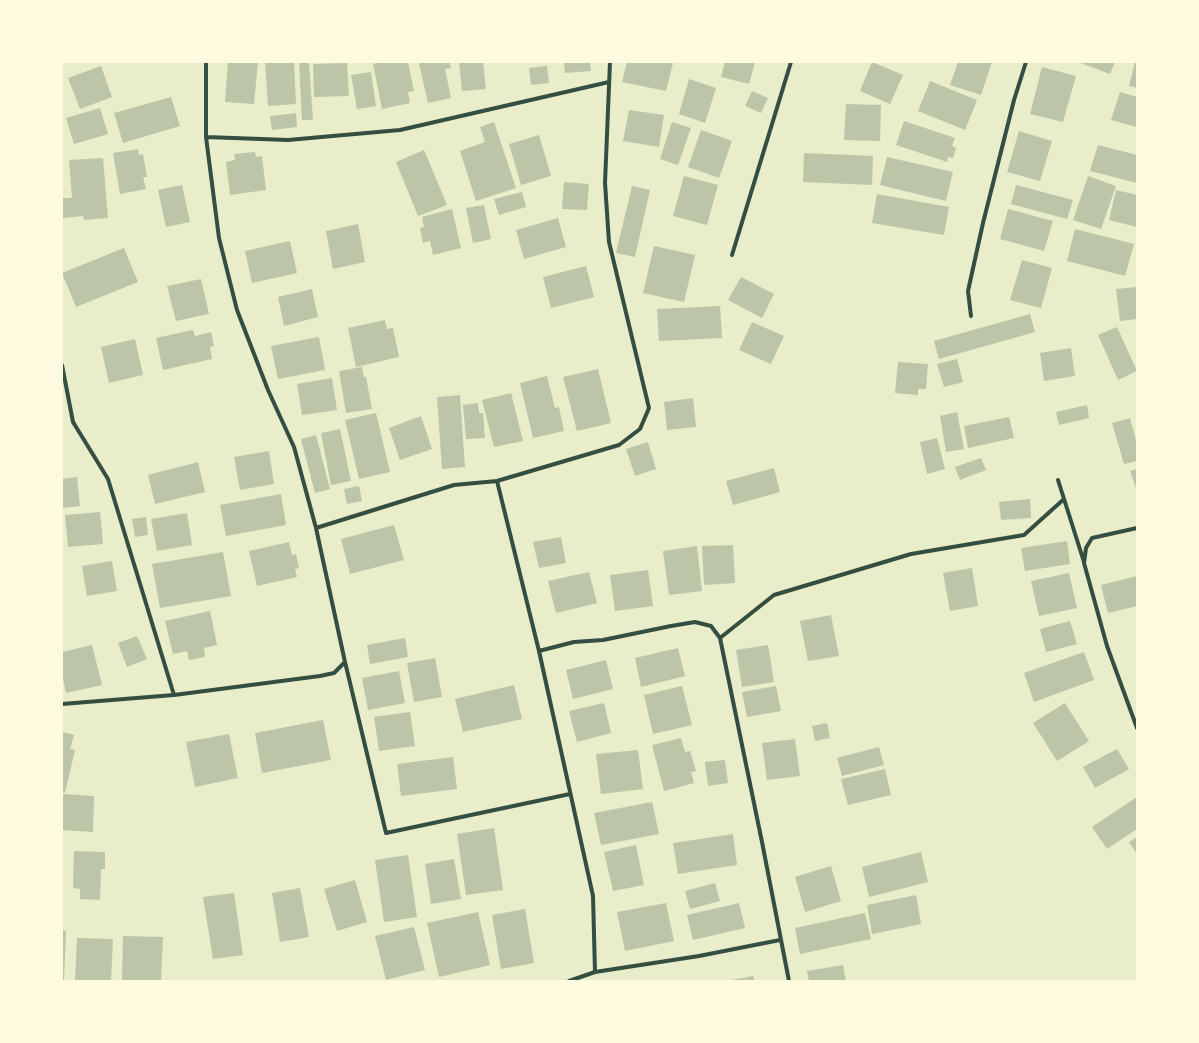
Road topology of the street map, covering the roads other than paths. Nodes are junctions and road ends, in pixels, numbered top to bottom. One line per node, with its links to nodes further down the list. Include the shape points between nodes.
1 (206, 62): 6 (street)
2 (610, 62): 5 (street)
3 (791, 62): 7 (street)
4 (1026, 62): 8 (street, via 1014,100 968,291)
5 (609, 82): 6 (street, via 400,130 288,140); 11 (street, via 605,183 609,242 649,408 640,429 619,444)
6 (206, 138): 13 (street, via 219,238 237,310 268,390 294,447)
7 (732, 254)
8 (971, 316)
9 (62, 365): 19 (street, via 73,422 108,479)
10 (1058, 480): 12 (street)
11 (497, 481): 13 (street, via 454,485); 17 (street)
12 (1064, 499): 15 (street); 16 (street, via 1024,534 910,554 774,595)
13 (316, 528): 18 (street)
14 (1137, 528): 15 (street, via 1092,538 1086,548)
15 (1084, 563): 21 (street, via 1107,646)
16 (720, 638): 17 (street, via 710,626 696,622 604,640 574,642); 23 (street, via 761,834)
17 (539, 651): 22 (street)
18 (345, 662): 19 (street, via 334,673 320,676); 22 (street, via 386,833)
19 (174, 695): 20 (street)
20 (62, 704)
21 (1137, 728)
22 (570, 794): 24 (street, via 594,896)
23 (780, 940): 24 (street); 26 (street)
24 (595, 972): 25 (street)
25 (569, 981)
26 (789, 981)

